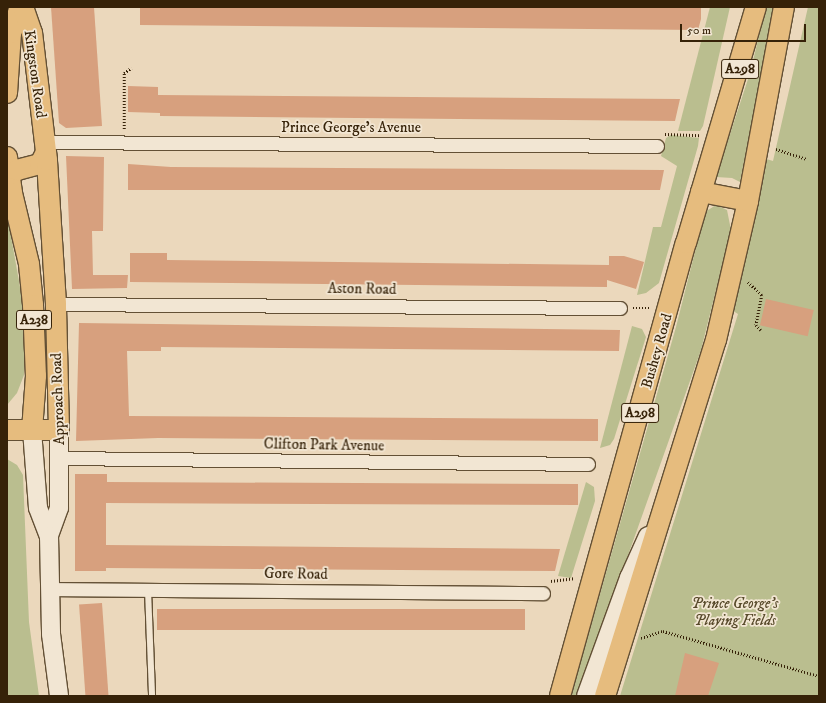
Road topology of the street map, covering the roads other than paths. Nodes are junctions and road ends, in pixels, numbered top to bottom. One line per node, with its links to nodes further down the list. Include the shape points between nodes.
1 (20, 7): 5 (main road, Kingston Road, via 11,33)
2 (23, 7): 7 (main road, Kingston Road / A238, via 32,33)
3 (756, 7): 11 (main road, Bushey Road / A298)
4 (784, 7): 12 (main road, A298)
5 (7, 93)
6 (7, 101): 7 (main road, via 14,95 31,97)
7 (40, 103): 9 (main road, Kingston Road / A238)
8 (657, 146): 9 (street, Prince George's Avenue, via 124,142)
9 (46, 147): 10 (main road, A238, via 40,164 17,170); 13 (main road, Approach Road / A238)
10 (8, 162): 16 (main road, Approach Road / A238, via 12,193 29,264 33,305 36,376)
11 (701, 192): 12 (main road); 27 (main road, Bushey Road / A298)
12 (748, 201): 20 (main road, A298, via 716,340)
13 (56, 304): 14 (street, Aston Road); 17 (main road, Approach Road / A238)
14 (620, 308)
15 (7, 430): 16 (main road)
16 (32, 430): 17 (main road); 21 (main road, Approach Road, via 38,508)
17 (59, 430): 18 (main road, Approach Road)
18 (60, 458): 19 (street, Clifton Park Avenue); 21 (main road, Approach Road, via 59,508)
19 (588, 464)
20 (672, 482): 28 (main road, via 629,578); 29 (main road, A298)
21 (49, 536): 23 (main road, Approach Road)
22 (148, 588): 23 (street, Gore Road); 24 (street, Gore Road); 26 (lane)
23 (50, 589): 25 (main road, Approach Road, via 53,663)
24 (543, 593)
25 (59, 696)
26 (152, 696)
27 (560, 696)
28 (586, 696)
29 (605, 696)

